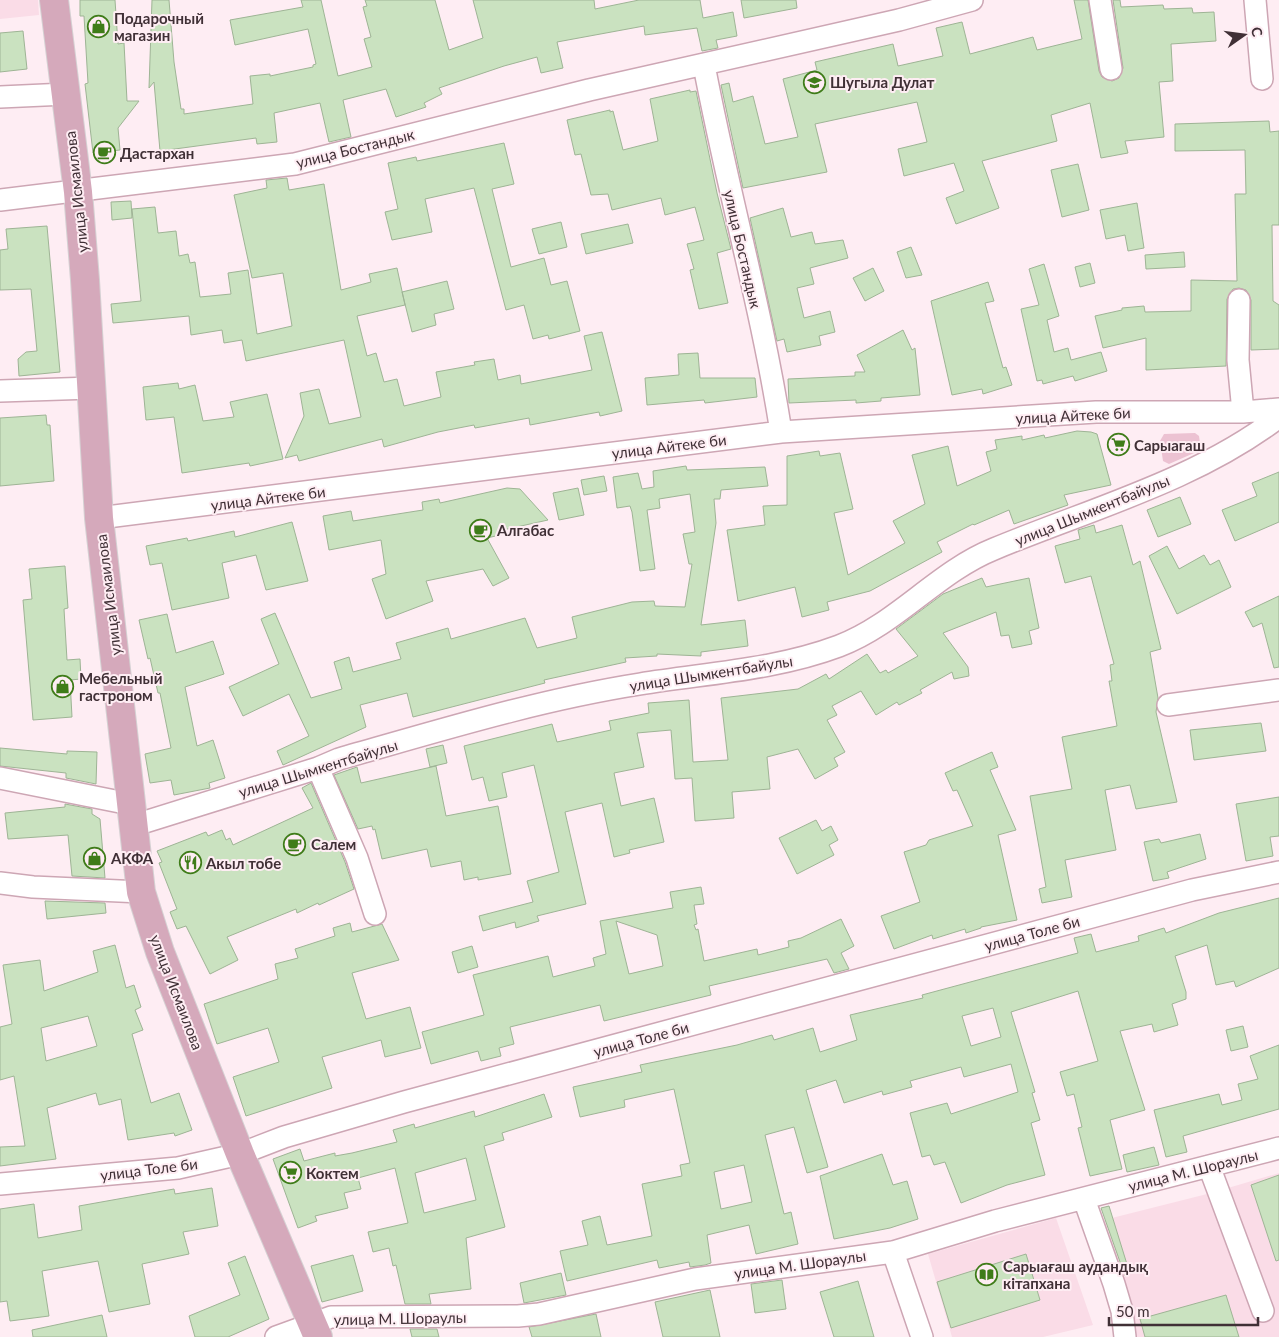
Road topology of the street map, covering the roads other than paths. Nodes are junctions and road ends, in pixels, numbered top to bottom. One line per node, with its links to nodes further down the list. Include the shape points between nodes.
1 (54, 0): 8 (main road, улица Исмаилова)
2 (972, 0): 5 (street, улица Бостандык)
3 (1100, 0): 6 (street)
4 (1255, 0): 7 (street)
5 (704, 65): 10 (street, улица Бостандык, via 589,90 295,164); 18 (street, улица Бостандык, via 720,149 772,372)
6 (1111, 69)
7 (1262, 80)
8 (66, 94): 9 (street); 10 (main road, улица Исмаилова)
9 (0, 97)
10 (78, 192): 11 (street, улица Бостандык); 13 (main road, улица Исмаилова)
11 (0, 200)
12 (1239, 300): 16 (street, via 1238,367)
13 (92, 388): 14 (street); 19 (main road, улица Исмаилова)
14 (0, 391)
15 (1279, 409): 16 (street, улица Айтеке би)
16 (1243, 412): 18 (street, улица Айтеке би, via 1096,412)
17 (1279, 417): 22 (street, улица Шымкентбайулы, via 1260,432 1193,470 990,550 953,571 876,628 841,645 791,661 555,700 382,747)
18 (781, 432): 19 (street, улица Айтеке би)
19 (98, 518): 24 (main road, улица Исмаилова)
20 (1279, 690): 21 (street)
21 (1168, 706)
22 (318, 768): 24 (street, улица Шымкентбайулы); 28 (street, via 357,858)
23 (0, 778): 24 (street, via 89,797)
24 (131, 815): 27 (main road, улица Исмаилова)
25 (1279, 872): 30 (street, улица Толе би, via 1192,890 404,1102 284,1137)
26 (0, 883): 27 (street, via 33,888)
27 (141, 892): 30 (main road, улица Исмаилова, via 160,952)
28 (375, 914)
29 (1279, 1148): 31 (street, улица М. Шораулы)
30 (240, 1154): 32 (street, улица Толе би, via 178,1168); 36 (main road, улица Исмаилова)
31 (1209, 1166): 33 (street, улица М. Шораулы); 35 (street)
32 (0, 1184)
33 (1084, 1198): 34 (street, улица М. Шораулы); 37 (street, via 1122,1311)
34 (893, 1252): 36 (street, улица М. Шораулы, via 695,1279 539,1314 331,1317); 39 (street)
35 (1263, 1311)
36 (315, 1330): 38 (street, улица М. Шораулы)
37 (1119, 1336)
38 (276, 1337)
39 (922, 1337)

